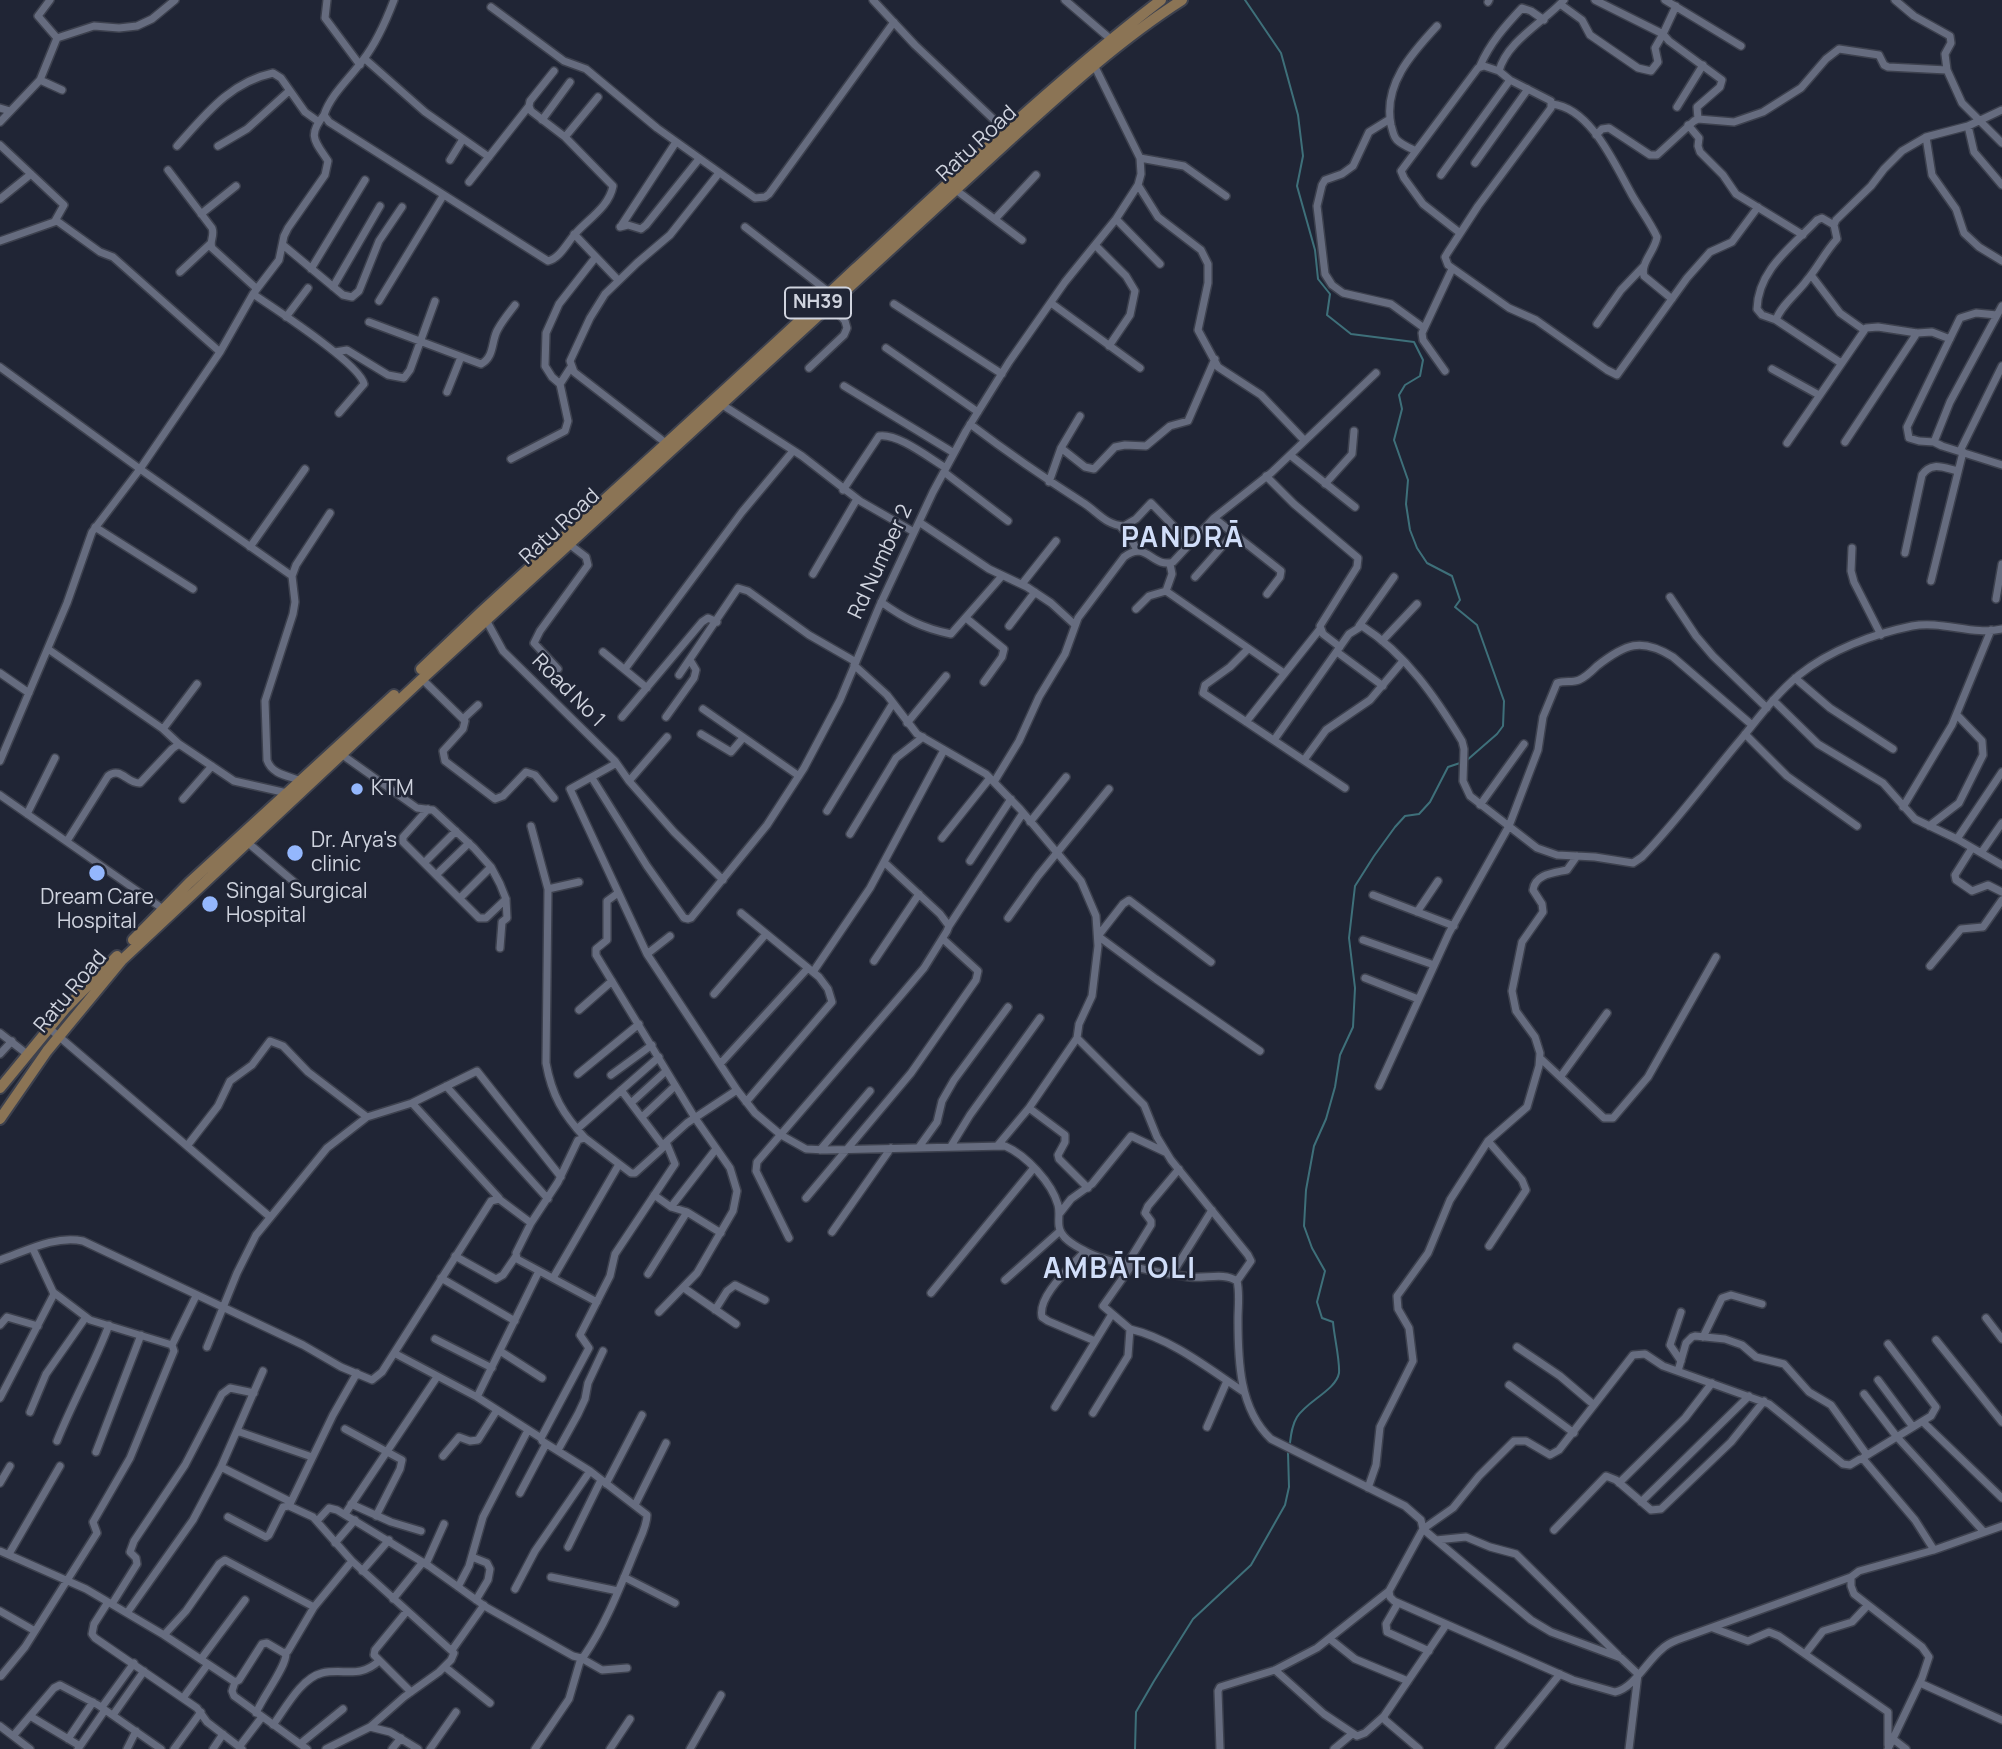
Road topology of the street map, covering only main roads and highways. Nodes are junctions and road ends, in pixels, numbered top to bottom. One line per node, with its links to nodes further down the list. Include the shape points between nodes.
1 (1161, 0): 3 (main road, Ratu Road / NH39)
2 (1182, 0): 3 (main road, Ratu Road)
3 (1116, 43): 4 (main road, Ratu Road / NH39); 4 (main road, Ratu Road, via 1095,67)
4 (1009, 134): 5 (main road, Ratu Road / NH39, via 830,293); 5 (main road, Ratu Road, via 956,190 676,448)
5 (484, 616): 6 (main road, Ratu Road); 6 (main road, Ratu Road, via 422,679)
6 (305, 782): 7 (main road, Ratu Road, via 247,842); 7 (main road, Ratu Road, via 287,793)
7 (166, 912): 8 (main road, Ratu Road); 9 (main road, Ratu Road)
8 (27, 1055): 10 (main road); 11 (main road, Ratu Road)
9 (36, 1069): 10 (main road); 14 (main road, Ratu Road)
10 (15, 1083): 12 (main road); 13 (main road)
11 (0, 1088)
12 (0, 1097)
13 (0, 1108)
14 (0, 1119)

